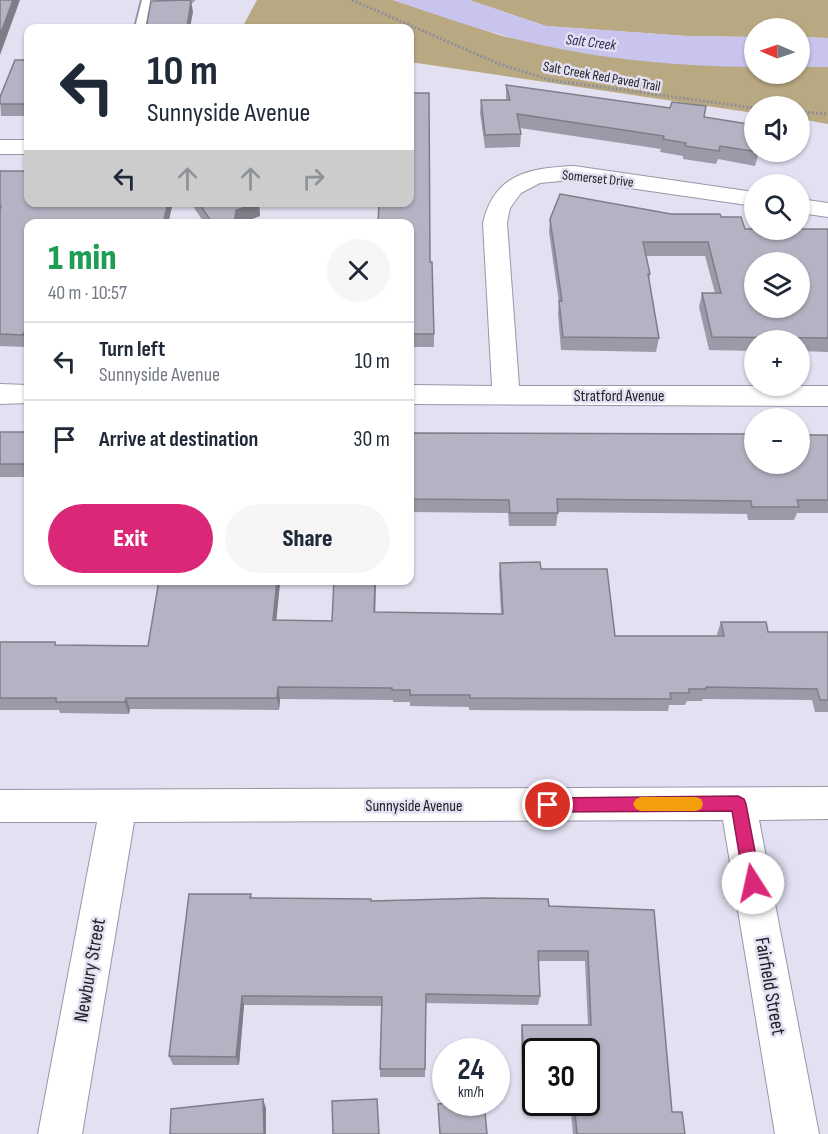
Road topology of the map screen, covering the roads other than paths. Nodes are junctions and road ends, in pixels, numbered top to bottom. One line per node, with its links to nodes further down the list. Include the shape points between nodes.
1 (188, 0): 2 (lane, via 147,2)
2 (141, 24)
3 (0, 147): 4 (street)
4 (24, 147)
5 (744, 198): 11 (street, Somerset Drive, via 574,173 548,174 515,185 496,207 495,223)
6 (810, 207): 7 (street)
7 (828, 210)
8 (0, 394): 9 (street)
9 (24, 394)
10 (414, 395): 11 (street, Stratford Avenue)
11 (506, 395): 12 (street, Stratford Avenue)
12 (828, 396)
13 (828, 803): 14 (street, Sunnyside Avenue)
14 (738, 804): 16 (street, Sunnyside Avenue); 18 (street, Fairfield Street)
15 (0, 806): 16 (street, Sunnyside Avenue)
16 (118, 807): 17 (street, Newbury Street)
17 (60, 1134)
18 (797, 1134)

